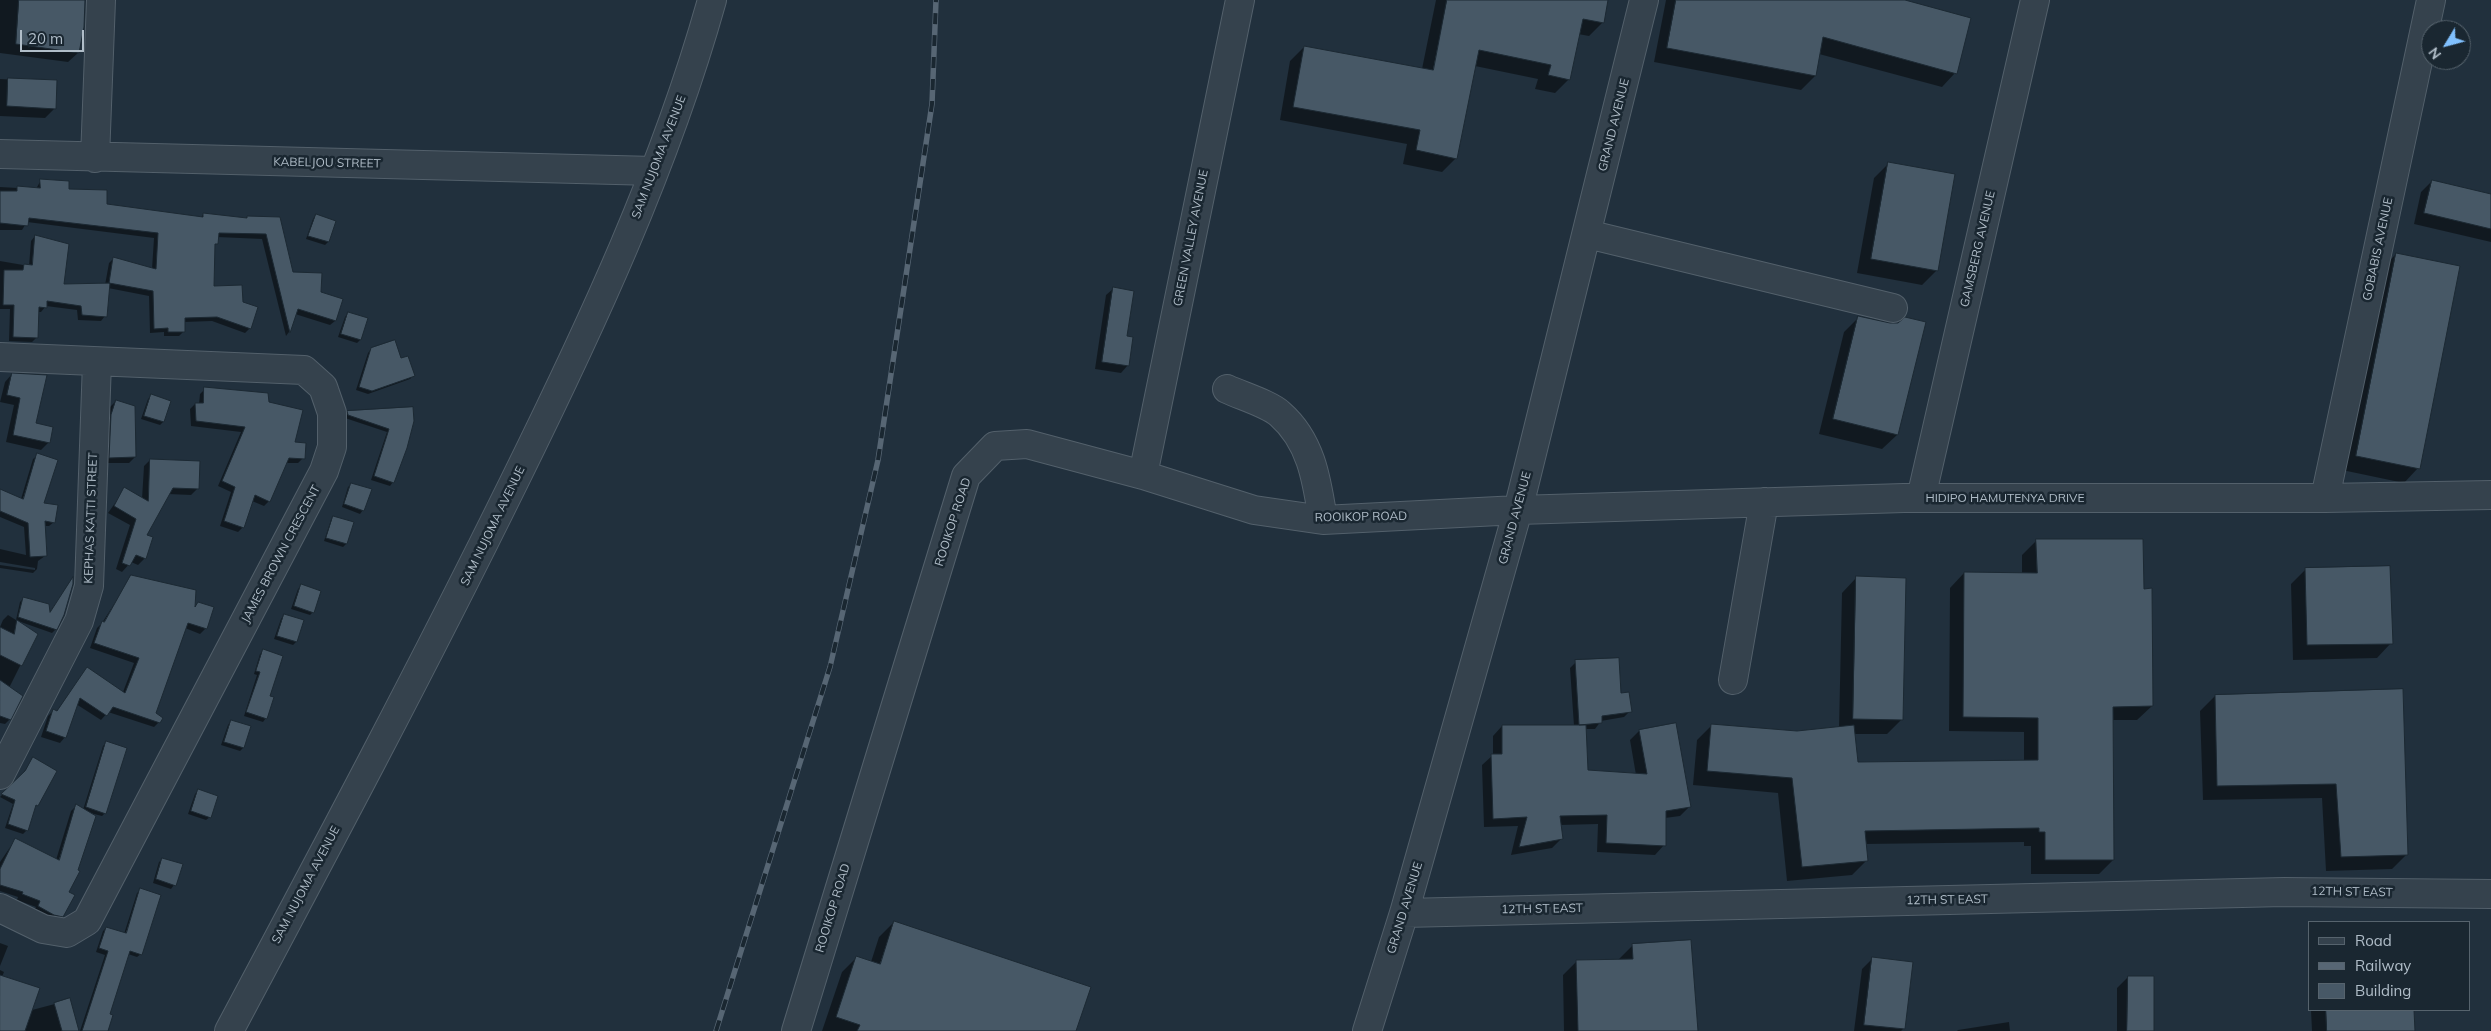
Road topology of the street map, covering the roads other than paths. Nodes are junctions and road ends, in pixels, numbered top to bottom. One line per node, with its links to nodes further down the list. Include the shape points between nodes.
1 (102, 0): 8 (street)
2 (712, 0): 9 (street, SAM NUJOMA AVENUE, via 694,63)
3 (1240, 0): 15 (street, GREEN VALLEY AVENUE)
4 (1644, 0): 10 (street, GRAND AVENUE)
5 (2035, 0): 17 (street, GAMSBERG AVENUE)
6 (2431, 0): 18 (street, GOBABIS AVENUE)
7 (0, 154): 8 (street, KABELJOU STREET)
8 (95, 158): 9 (street, KABELJOU STREET)
9 (654, 171): 27 (street, SAM NUJOMA AVENUE, via 567,375 437,639)
10 (1587, 234): 11 (street); 20 (street, GRAND AVENUE)
11 (1893, 308)
12 (0, 357): 13 (street, JAMES BROWN CRESCENT)
13 (97, 362): 23 (street, KEPHAS KATTI STREET, via 89,586 79,621); 25 (street, JAMES BROWN CRESCENT, via 304,370 323,387 332,413 332,447 324,471 87,921 67,933 43,929)
14 (1227, 389): 21 (street, via 1279,413 1299,435 1315,470)
15 (1143, 476): 21 (street, ROOIKOP ROAD, via 1254,510); 28 (street, ROOIKOP ROAD, via 1027,444 995,446 966,476)
16 (2491, 496): 18 (street, HIDIPO HAMUTENYA DRIVE)
17 (1921, 498): 18 (street, HIDIPO HAMUTENYA DRIVE); 19 (street, HIDIPO HAMUTENYA DRIVE)
18 (2325, 498)
19 (1764, 502): 20 (street, HIDIPO HAMUTENYA DRIVE); 22 (street)
20 (1518, 510): 21 (street, ROOIKOP ROAD); 26 (street, GRAND AVENUE)
21 (1324, 520)
22 (1733, 680)
23 (0, 774)
24 (2491, 894): 26 (street, 12TH ST EAST, via 2284,892)
25 (0, 908)
26 (1404, 913): 29 (street, GRAND AVENUE)
27 (228, 1031)
28 (796, 1031)
29 (1367, 1031)

